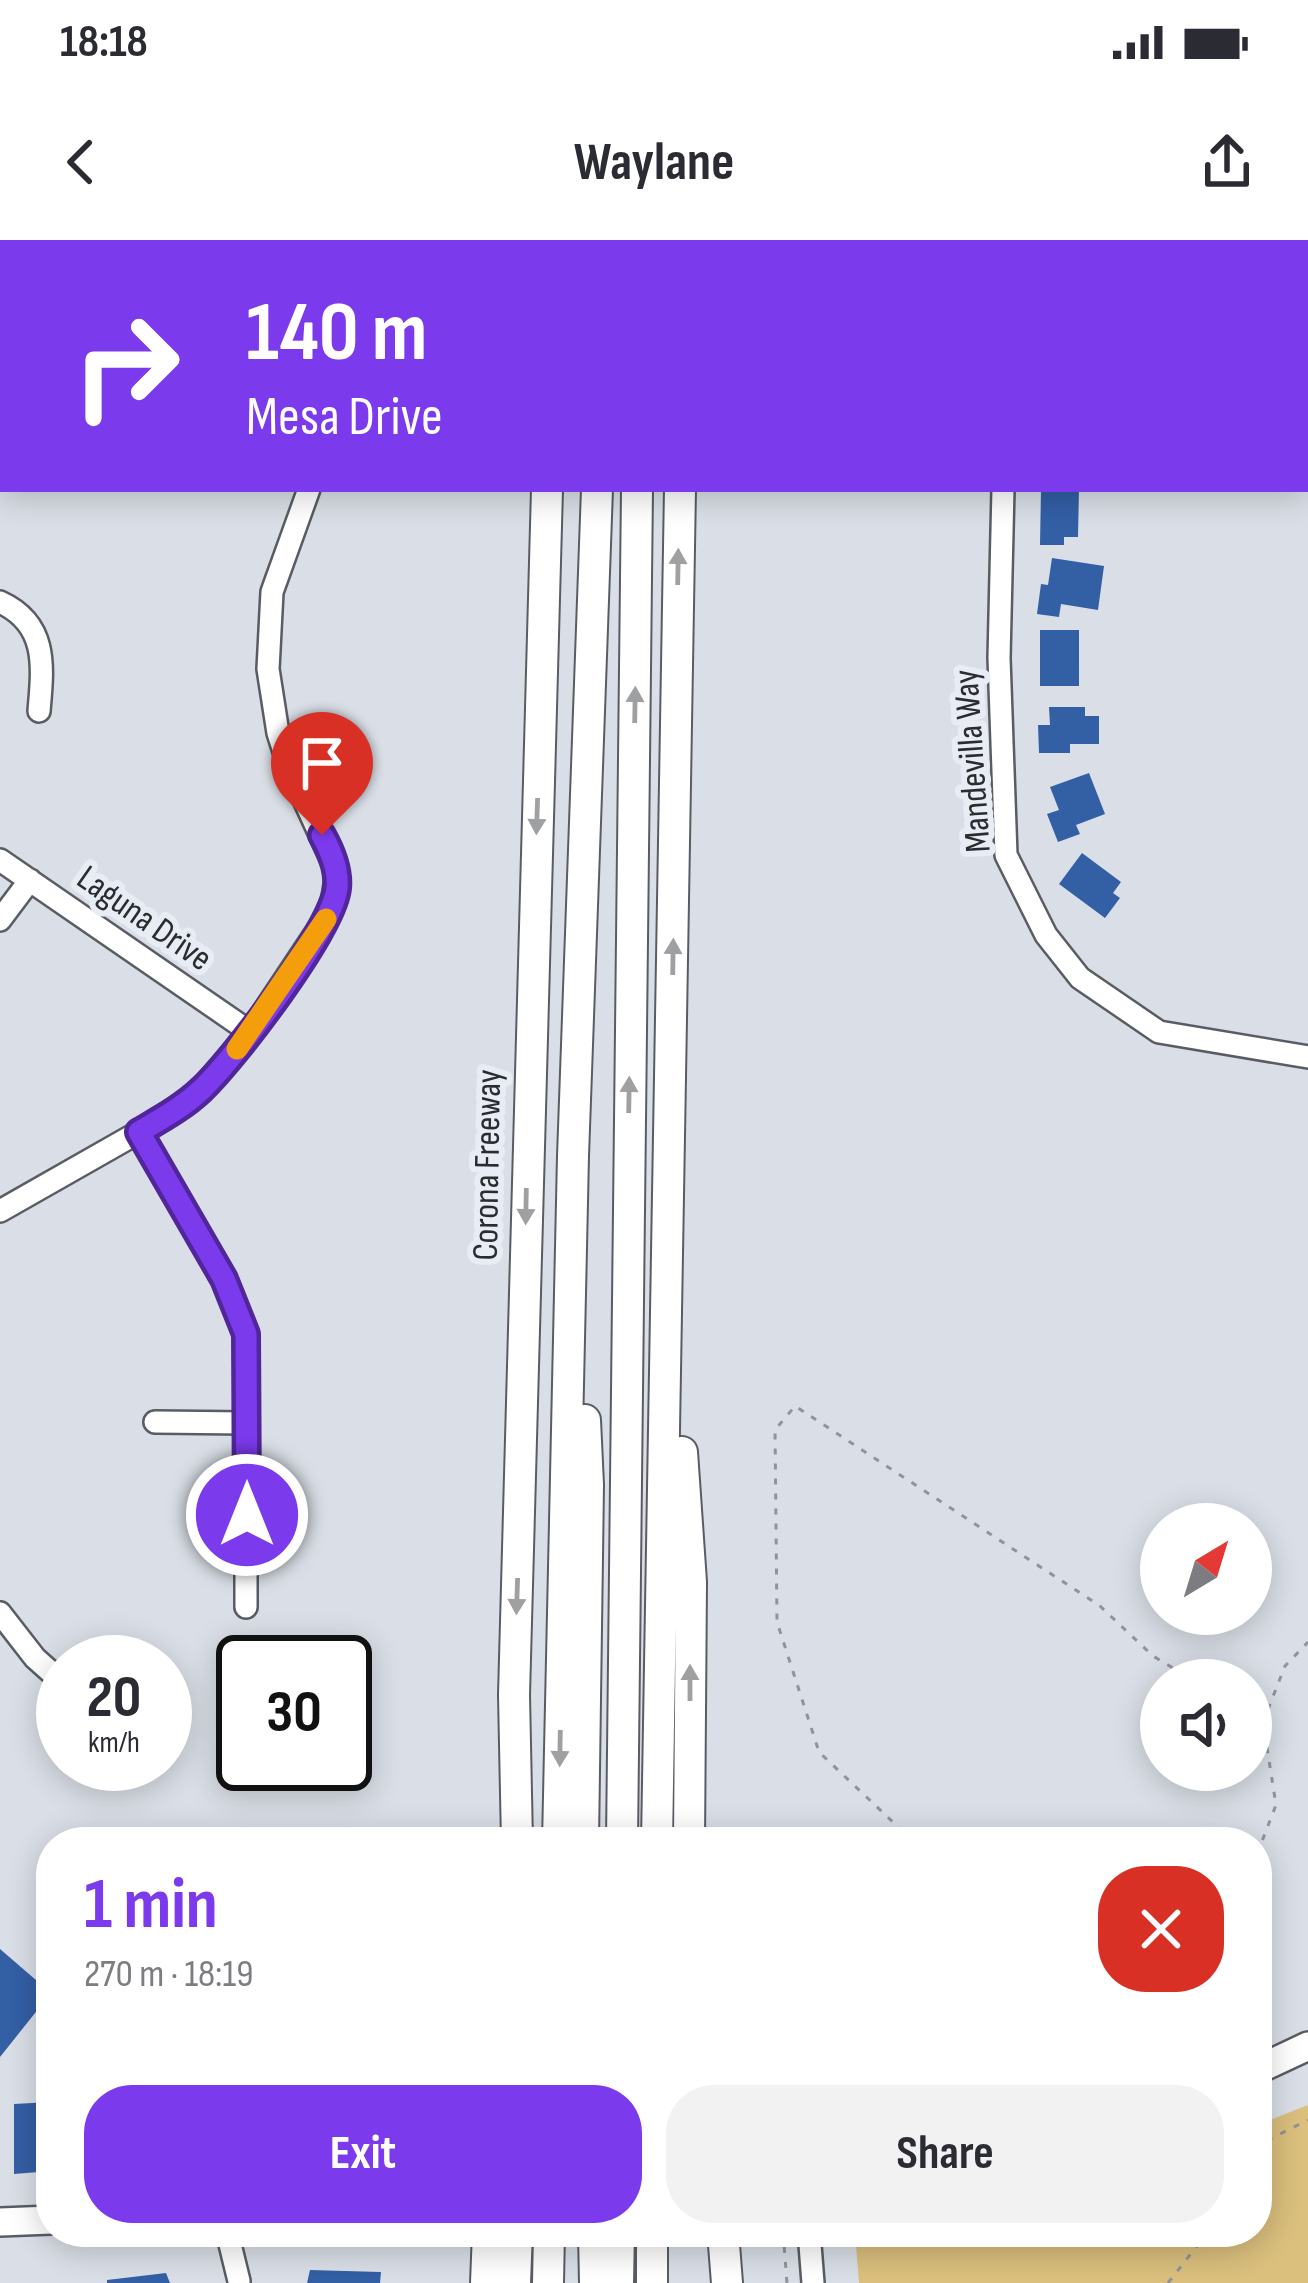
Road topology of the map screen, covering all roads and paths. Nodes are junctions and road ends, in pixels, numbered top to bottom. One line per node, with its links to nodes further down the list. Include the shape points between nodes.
1 (308, 492): 12 (street, via 272,592 268,669 278,734 332,854 337,890 326,921)
2 (547, 492): 26 (highway, Corona Freeway, one-way to 26)
3 (597, 492): 15 (highway)
4 (638, 492): 16 (highway, one-way to 4)
5 (680, 492): 18 (highway, one-way to 5)
6 (1003, 492): 13 (street, Mandevilla Way, via 1006,855 1046,935 1080,978 1159,1031)
7 (0, 602): 8 (street, via 27,619 38,638)
8 (39, 711)
9 (0, 860): 10 (street, Laguna Drive)
10 (30, 880): 11 (street); 12 (street, Laguna Drive)
11 (0, 920)
12 (250, 1032): 14 (street, via 198,1093)
13 (1308, 1057)
14 (139, 1132): 17 (street); 20 (street, via 239,1312 249,1357)
15 (572, 1169): 31 (highway, one-way to 31); 32 (highway, via 588,1485)
16 (627, 1181): 33 (highway); 34 (highway)
17 (0, 1211)
18 (668, 1242): 35 (highway); 36 (highway, one-way to 18, via 691,1582)
19 (155, 1422): 20 (street)
20 (247, 1423): 21 (street)
21 (246, 1607)
22 (0, 1613): 24 (street)
23 (1308, 1642): 27 (path, via 1285,1666)
24 (36, 1659)
25 (1158, 1659): 37 (path, via 1100,1606 795,1406 775,1430 777,1622 819,1752)
26 (514, 1695): 29 (highway); 30 (highway, Corona Freeway)
27 (1272, 1699)
28 (1272, 1779): 38 (path, via 1276,1804)
29 (508, 1827)
30 (517, 1827)
31 (557, 1827)
32 (583, 1827)
33 (602, 1827)
34 (622, 1827)
35 (657, 1827)
36 (689, 1827)
37 (898, 1827)
38 (1267, 1827)
39 (1308, 2046): 40 (main road)
40 (1272, 2063)
41 (1308, 2120): 42 (path)
42 (1272, 2138)
43 (36, 2221): 44 (main road)
44 (0, 2222)
45 (230, 2247): 55 (street)
46 (487, 2247): 56 (highway)
47 (516, 2247): 57 (highway)
48 (578, 2247): 58 (highway)
49 (583, 2247): 59 (highway)
50 (587, 2247): 60 (highway)
51 (592, 2247): 61 (highway)
52 (784, 2247): 62 (path)
53 (810, 2247): 63 (street)
54 (1196, 2247): 64 (path)
55 (238, 2281)
56 (485, 2283)
57 (515, 2283)
58 (548, 2283)
59 (577, 2283)
60 (595, 2283)
61 (618, 2283)
62 (787, 2283)
63 (813, 2283)
64 (1168, 2283)

